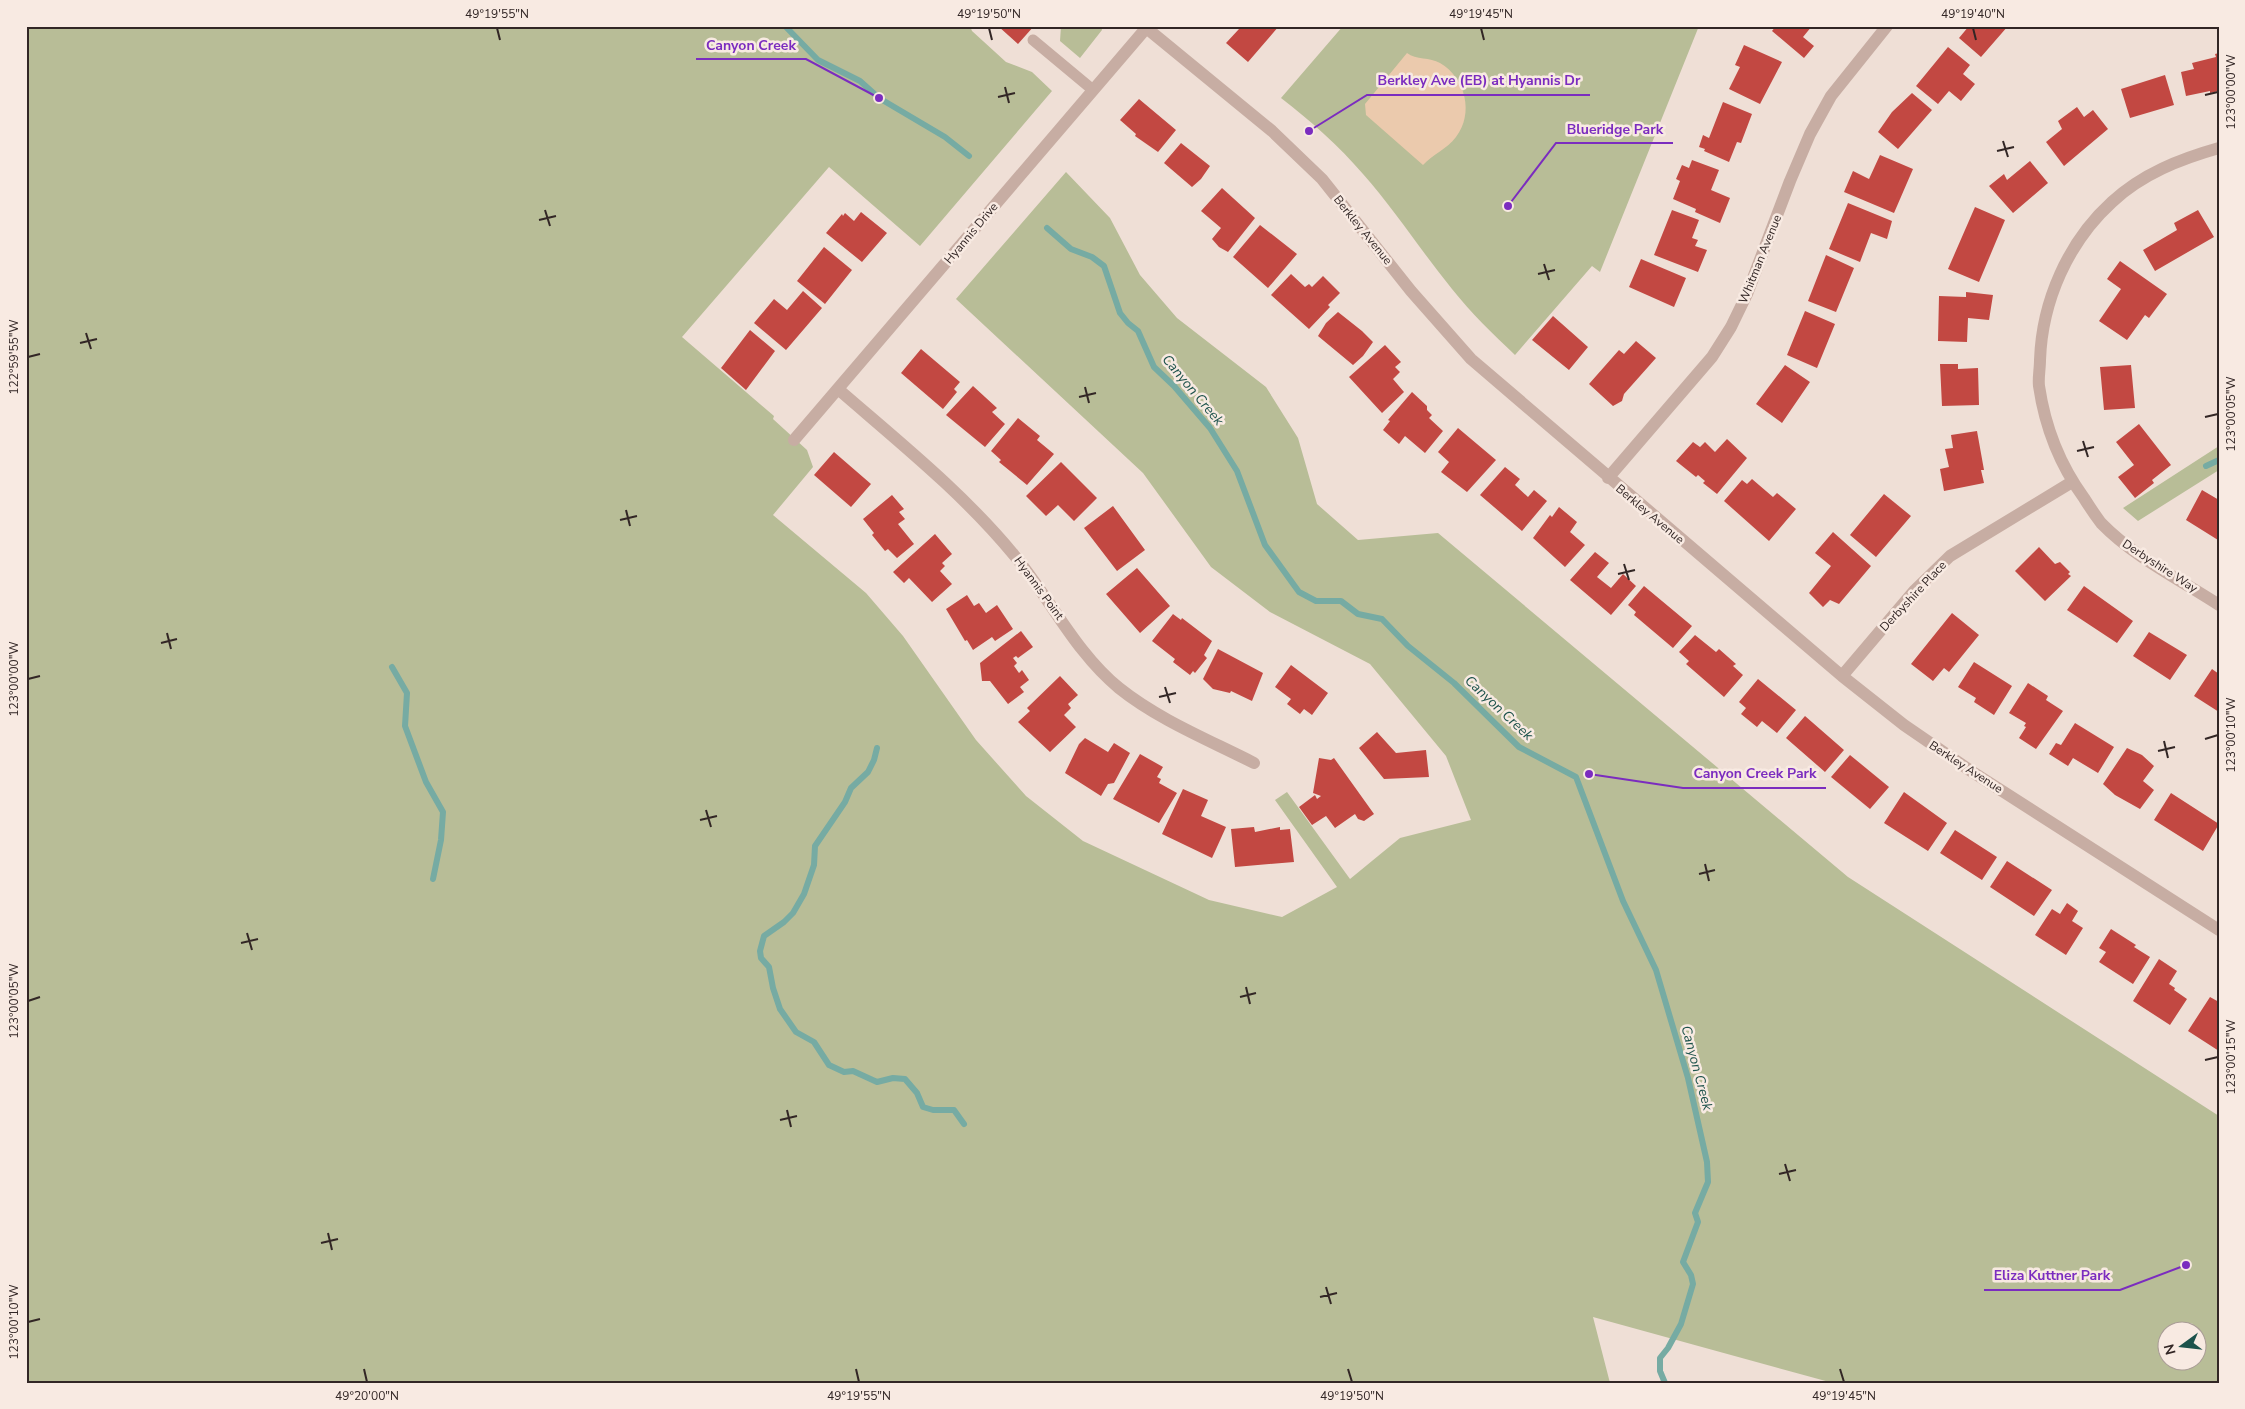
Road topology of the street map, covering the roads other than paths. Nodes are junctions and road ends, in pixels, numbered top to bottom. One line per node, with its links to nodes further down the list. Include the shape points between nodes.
1 (1887, 26): 8 (street, Whitman Avenue, via 1831,96 1810,134 1748,294 1712,357)
2 (1146, 27): 4 (street, Hyannis Drive); 8 (street, Berkley Avenue, via 1272,131 1322,179 1411,291 1471,359)
3 (1033, 40): 4 (lane)
4 (1093, 90): 6 (street, Hyannis Drive)
5 (2219, 148): 9 (street, Derbyshire Way, via 2162,168 2112,201 2074,246 2060,276 2047,309 2040,346 2039,384 2046,423)
6 (838, 390): 7 (street, Hyannis Drive); 12 (street, Hyannis Point, via 986,522 1016,556 1090,660 1119,688 1152,711)
7 (794, 440)
8 (1608, 478): 11 (street, Berkley Avenue)
9 (2072, 482): 10 (street, Derbyshire Way, via 2100,521 2126,547); 11 (street, Derbyshire Place, via 1950,556 1916,590)
10 (2219, 605)
11 (1842, 676): 13 (street, Berkley Avenue, via 1904,725 1964,766)
12 (1254, 763)
13 (2219, 930)

